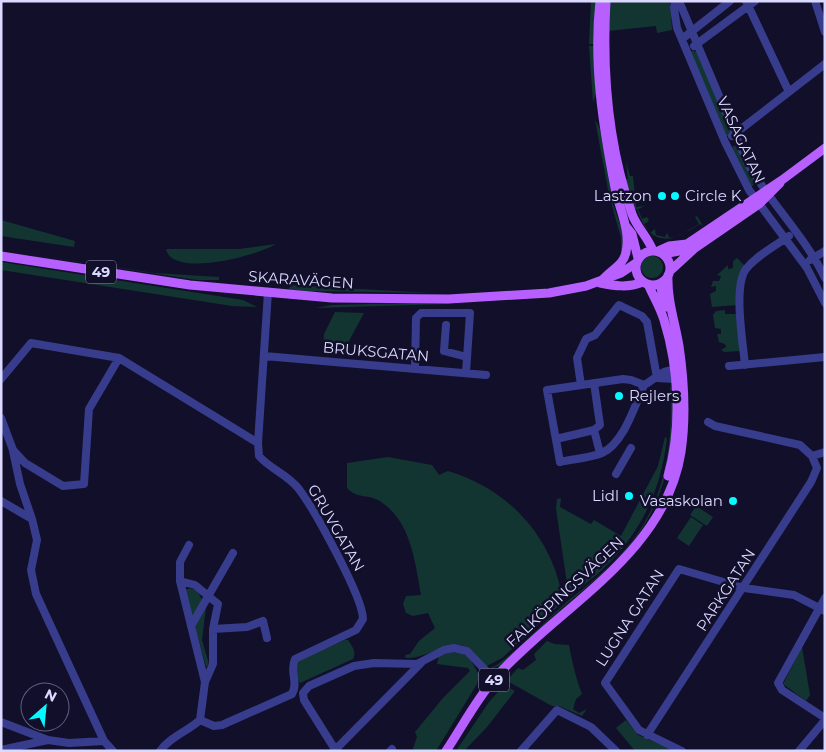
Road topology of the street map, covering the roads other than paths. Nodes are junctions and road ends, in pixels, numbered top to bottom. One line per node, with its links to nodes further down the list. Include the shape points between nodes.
1 (600, 1): 20 (main road, via 597,45 601,105 615,190)
2 (606, 1): 24 (main road, via 608,104 614,146 632,216)
3 (677, 1): 8 (street, VASAGATAN); 10 (street, VASAGATAN, via 675,15)
4 (730, 1): 8 (street)
5 (755, 1): 7 (street)
6 (815, 1): 9 (street)
7 (747, 4): 11 (street); 14 (street)
8 (691, 32): 10 (street); 11 (street, VASAGATAN)
9 (825, 32)
10 (682, 39): 12 (street, VASAGATAN)
11 (697, 44): 12 (street); 15 (street, VASAGATAN)
12 (686, 51): 16 (street, VASAGATAN)
13 (825, 64): 14 (street)
14 (789, 92): 15 (street)
15 (735, 135): 16 (street); 18 (street, VASAGATAN)
16 (725, 142): 19 (street, VASAGATAN)
17 (825, 148): 18 (main road)
18 (766, 193): 19 (main road); 21 (street, VASAGATAN)
19 (756, 201): 22 (street, VASAGATAN); 24 (main road, via 687,244 669,246); 29 (main road, via 695,248)
20 (625, 225): 27 (main road, via 632,234); 32 (main road, via 625,256)
21 (794, 231): 22 (street); 26 (street, VASAGATAN)
22 (785, 238): 28 (street, VASAGATAN); 42 (street, via 747,267 741,278)
23 (825, 251): 26 (street)
24 (658, 252): 27 (main road, 49, via 644,253); 29 (main road, 49, via 669,262)
25 (1, 256): 34 (main road, SKARAVÄGEN / 49, via 190,285)
26 (814, 258): 28 (street); 30 (street, VASAGATAN)
27 (637, 261): 31 (main road, 49); 32 (main road, SKARAVÄGEN / 49)
28 (804, 264): 35 (street, VASAGATAN)
29 (669, 273): 33 (main road); 36 (main road, FALKÖPINGSVÄGEN / 49)
30 (825, 278)
31 (643, 282): 32 (main road, SKARAVÄGEN / 49); 33 (main road, 49); 46 (main road, FALKÖPINGSVÄGEN / 49, via 664,318)
32 (600, 283): 34 (main road, SKARAVÄGEN / 49, via 549,293 449,299 332,298)
33 (661, 283): 36 (main road, FALKÖPINGSVÄGEN / 49, via 662,297)
34 (268, 292): 38 (street, GRUVGATAN)
35 (825, 304)
36 (670, 313): 46 (main road, FALKÖPINGSVÄGEN / 49, via 678,338)
37 (446, 325): 39 (street, via 444,351)
38 (264, 356): 44 (street, BRUKSGATAN); 57 (street, GRUVGATAN)
39 (467, 357): 44 (street, via 470,313 421,313 416,318); 45 (street)
40 (825, 357): 42 (street)
41 (118, 358): 49 (street, via 31,343); 57 (street); 59 (street, via 89,409 84,484 63,486 25,463)
42 (745, 365): 43 (street)
43 (729, 366)
44 (415, 369): 45 (street, BRUKSGATAN)
45 (466, 373): 47 (street, BRUKSGATAN)
46 (676, 374): 48 (street, via 663,372); 78 (main road, FALKÖPINGSVÄGEN / 49, via 683,430 680,453 663,504 631,551 613,570)
47 (486, 375)
48 (657, 378): 51 (street, via 647,322 642,316 619,305 605,325 586,338 577,358); 52 (street)
49 (1, 379)
50 (594, 383): 51 (street); 52 (street, via 623,379); 55 (street, via 600,425)
51 (581, 385): 56 (street, via 547,390)
52 (644, 385): 61 (street, via 622,432)
53 (1, 418): 59 (street)
54 (708, 422): 62 (street, via 800,445)
55 (594, 430): 56 (street); 61 (street)
56 (556, 439): 61 (street, via 560,462)
57 (258, 443): 80 (street, GRUVGATAN, via 259,456 263,461 292,482 306,500 340,561 363,612 362,623 356,630 295,659 292,666)
58 (631, 448): 64 (street)
59 (13, 450): 66 (street)
60 (825, 452): 62 (street)
61 (600, 453)
62 (812, 456): 63 (street, PARKGATAN)
63 (821, 467): 70 (street, PARKGATAN)
64 (616, 474)
65 (1, 501): 66 (street)
66 (32, 519): 86 (street, via 37,540 31,570 36,594)
67 (189, 545): 69 (street, via 180,562)
68 (232, 553): 71 (street)
69 (180, 580): 71 (street, via 195,584); 74 (street)
70 (744, 588): 73 (street, via 794,595); 84 (street, PARKGATAN); 84 (street, LUGNA GATAN, via 679,569 605,683 635,726)
71 (207, 597): 74 (street); 75 (street, via 218,604)
72 (825, 598): 73 (street)
73 (822, 610): 81 (street, via 778,685)
74 (191, 626): 79 (street)
75 (213, 629): 76 (street, via 247,627 263,621); 79 (street, via 213,664)
76 (267, 638)
77 (422, 662): 78 (street, via 444,650 463,649); 80 (street, via 354,666); 88 (street)
78 (494, 679): 91 (main road, FALKÖPINGSVÄGEN / 49)
79 (205, 682): 82 (street)
80 (299, 692): 82 (street, via 222,726); 88 (street)
81 (825, 719): 95 (street)
82 (200, 720): 90 (street, via 170,740)
83 (1, 722): 85 (street)
84 (647, 735): 94 (street)
85 (48, 740): 86 (street); 87 (street)
86 (104, 742): 89 (street)
87 (1, 750)
88 (335, 750)
89 (113, 751)
90 (160, 751)
91 (446, 751)
92 (521, 751): 93 (street, via 557,710 591,727)
93 (616, 751)
94 (682, 751)
95 (799, 751)

